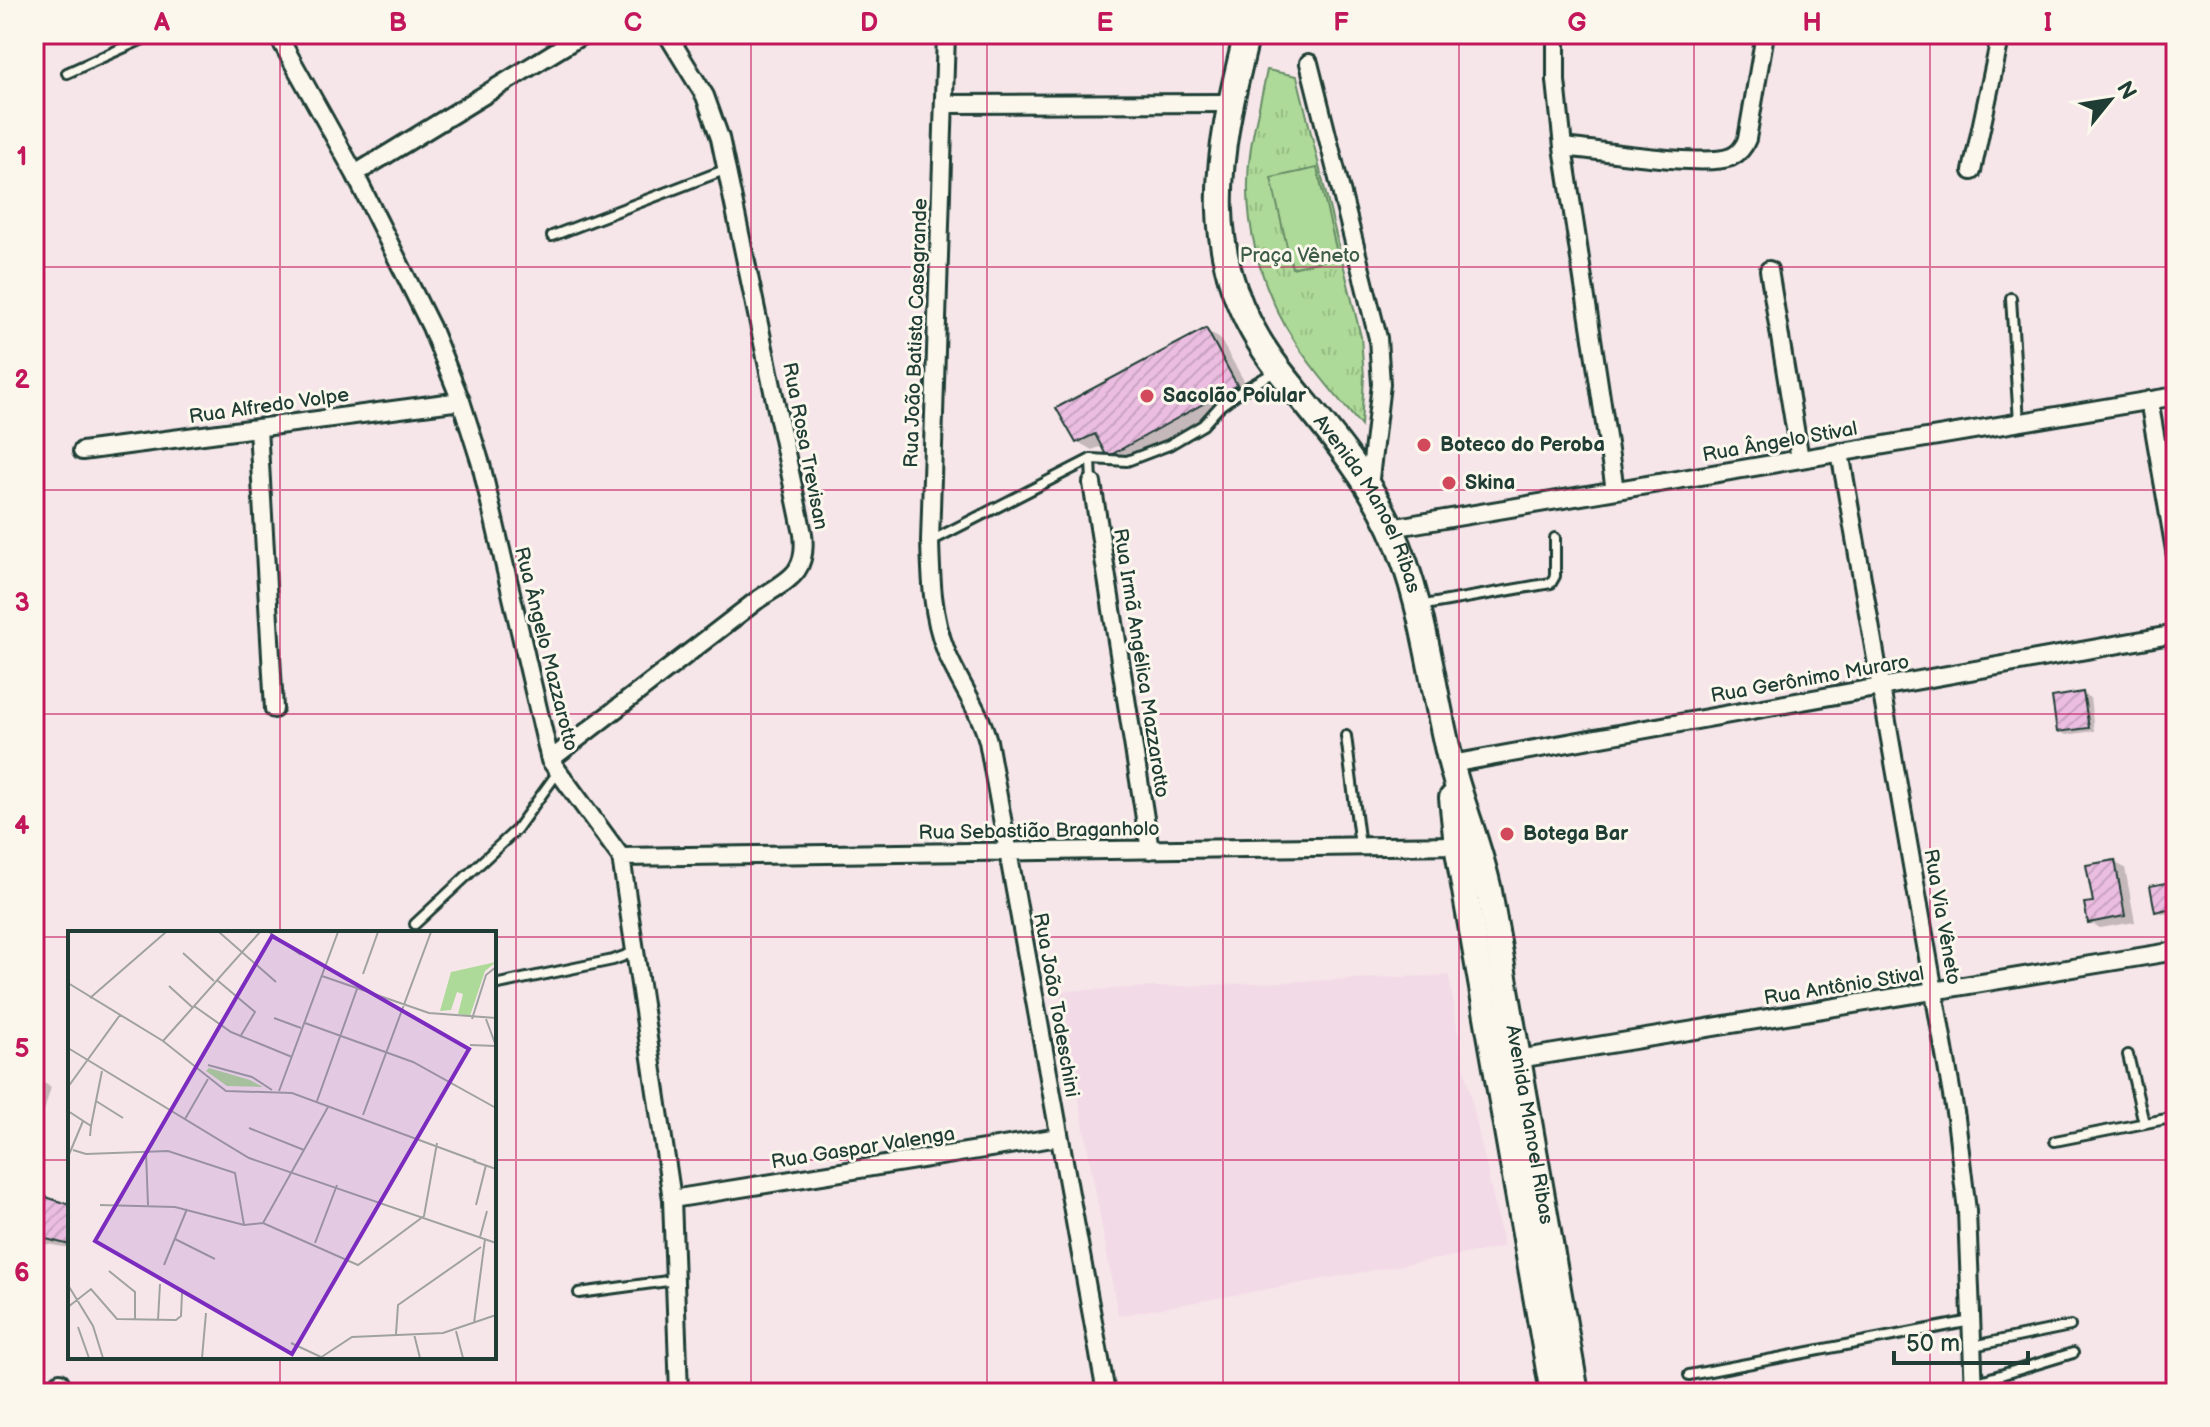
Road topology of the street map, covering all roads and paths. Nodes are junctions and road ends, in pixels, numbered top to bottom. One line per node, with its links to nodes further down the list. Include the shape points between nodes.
1 (154, 34): 11 (lane)
2 (277, 34): 17 (street, Rua Ângelo Mazzarotto)
3 (584, 34): 17 (street)
4 (667, 34): 15 (street, Rua Rosa Trevisan, via 705,96)
5 (946, 34): 13 (street, Rua João Batista Casagrande)
6 (1247, 34): 12 (main road, Avenida Manoel Ribas)
7 (1556, 34): 14 (street)
8 (1765, 34): 14 (street, via 1747,139 1732,157 1699,161)
9 (2001, 34): 16 (street)
10 (1309, 63): 32 (street, via 1378,338 1381,384)
11 (67, 73)
12 (1230, 103): 13 (street); 21 (main road, Avenida Manoel Ribas, via 1219,184 1226,261 1239,304)
13 (944, 104): 36 (street, Rua João Batista Casagrande)
14 (1563, 147): 33 (street)
15 (728, 169): 18 (lane); 45 (street, Rua Rosa Trevisan, via 803,534 804,561 791,578)
16 (1972, 171)
17 (355, 174): 24 (street, Rua Ângelo Mazzarotto, via 421,304)
18 (552, 236)
19 (1769, 270): 30 (street)
20 (2011, 298): 25 (lane)
21 (1279, 369): 29 (lane, via 1169,445 1127,461); 32 (main road, Avenida Manoel Ribas)
22 (2176, 396): 23 (street, Rua Ângelo Stival)
23 (2149, 400): 25 (street, Rua Ângelo Stival); 37 (street)
24 (461, 401): 26 (street, Rua Alfredo Volpe); 45 (street, Rua Ângelo Mazzarotto)
25 (2019, 422): 28 (street, Rua Ângelo Stival)
26 (258, 428): 27 (street, Rua Alfredo Volpe); 42 (street)
27 (82, 451)
28 (1840, 452): 30 (street, Rua Ângelo Stival); 41 (street, Rua Via Vêneto)
29 (1091, 459): 31 (lane); 36 (lane)
30 (1800, 459): 33 (street, Rua Ângelo Stival)
31 (1092, 483): 48 (street, Rua Irmã Angélica Mazzarotto)
32 (1369, 487): 34 (main road, Avenida Manoel Ribas)
33 (1615, 490): 34 (street, Rua Ângelo Stival)
34 (1391, 528): 38 (main road, Avenida Manoel Ribas)
35 (1555, 538): 38 (lane, via 1551,583)
36 (930, 541): 39 (street, Rua João Batista Casagrande)
37 (2176, 556)
38 (1418, 606): 44 (main road, Avenida Manoel Ribas)
39 (940, 632): 49 (street, Rua João Todeschini, via 984,727)
40 (2176, 634): 41 (street, Rua Gerônimo Muraro)
41 (1881, 687): 44 (street, Rua Gerônimo Muraro); 55 (street, Rua Via Vêneto)
42 (274, 709)
43 (1346, 736): 47 (lane)
44 (1451, 764): 46 (main road, Avenida Manoel Ribas); 57 (main road, Avenida Manoel Ribas, via 1484,870)
45 (554, 766): 50 (street, Rua Ângelo Mazzarotto); 51 (lane, via 516,830)
46 (1457, 845): 47 (street, Rua Sebastião Braganholo); 73 (main road, Avenida Manoel Ribas)
47 (1360, 846): 48 (street, Rua Sebastião Braganholo)
48 (1150, 850): 49 (street, Rua Sebastião Braganholo)
49 (1008, 852): 50 (street, Rua Sebastião Braganholo); 60 (street, Rua João Todeschini)
50 (621, 857): 53 (street, Rua Ângelo Mazzarotto)
51 (415, 924)
52 (2176, 951): 55 (street, Rua Antônio Stival)
53 (635, 952): 54 (lane); 62 (street, Rua Ângelo Mazzarotto)
54 (496, 985)
55 (1935, 991): 57 (street, Rua Antônio Stival); 65 (street, Rua Via Vêneto, via 1963,1164)
56 (2128, 1055): 59 (lane)
57 (1518, 1059): 74 (main road, Avenida Manoel Ribas)
58 (2176, 1117): 59 (lane)
59 (2144, 1123): 61 (lane)
60 (1059, 1137): 62 (street, Rua Gaspar Valenga); 72 (street, Rua João Todeschini)
61 (2055, 1141)
62 (672, 1199): 63 (street, Rua Ângelo Mazzarotto)
63 (675, 1280): 64 (lane); 71 (street, Rua Ângelo Mazzarotto)
64 (579, 1293)
65 (1972, 1320): 67 (street, Rua Via Vêneto); 69 (lane)
66 (2070, 1326): 67 (lane)
67 (1973, 1346): 70 (street, Rua Via Vêneto)
68 (2073, 1353): 70 (lane)
69 (1689, 1375)
70 (1974, 1388)
71 (679, 1393)
72 (1106, 1393)
73 (1553, 1393)
74 (1576, 1393)

